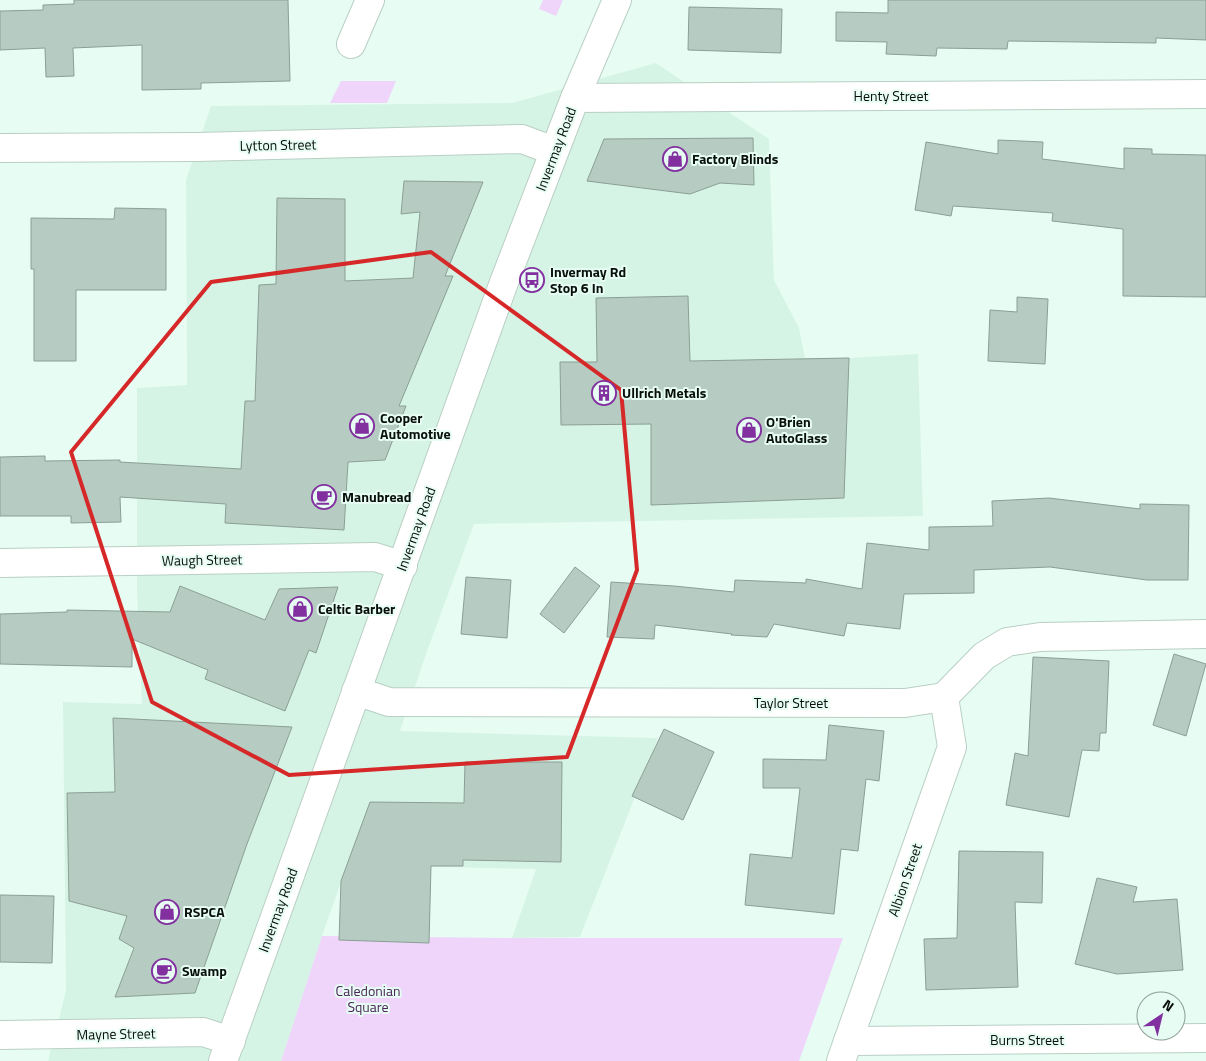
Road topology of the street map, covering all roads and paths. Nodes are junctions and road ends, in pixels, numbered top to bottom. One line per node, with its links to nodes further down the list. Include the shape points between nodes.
1 (370, 0): 3 (street)
2 (617, 0): 5 (street, Invermay Road)
3 (351, 44)
4 (1206, 94): 5 (street, Henty Street)
5 (575, 98): 7 (street, Invermay Road)
6 (0, 148): 7 (street, Lytton Street, via 522,139)
7 (554, 151): 9 (street, Invermay Road)
8 (0, 562): 9 (street, Waugh Street, via 375,557)
9 (403, 566): 11 (street, Invermay Road)
10 (1206, 634): 12 (street, via 1040,637 1007,642 984,656)
11 (356, 691): 12 (street, Taylor Street, via 389,702 905,703); 16 (street, Invermay Road)
12 (944, 697): 17 (street, Albion Street, via 952,747)
13 (0, 1035): 16 (street, Mayne Street, via 203,1032)
14 (1206, 1038): 15 (street, Burns Street)
15 (1107, 1050): 17 (street, Burns Street)
16 (227, 1051)
17 (845, 1051)

